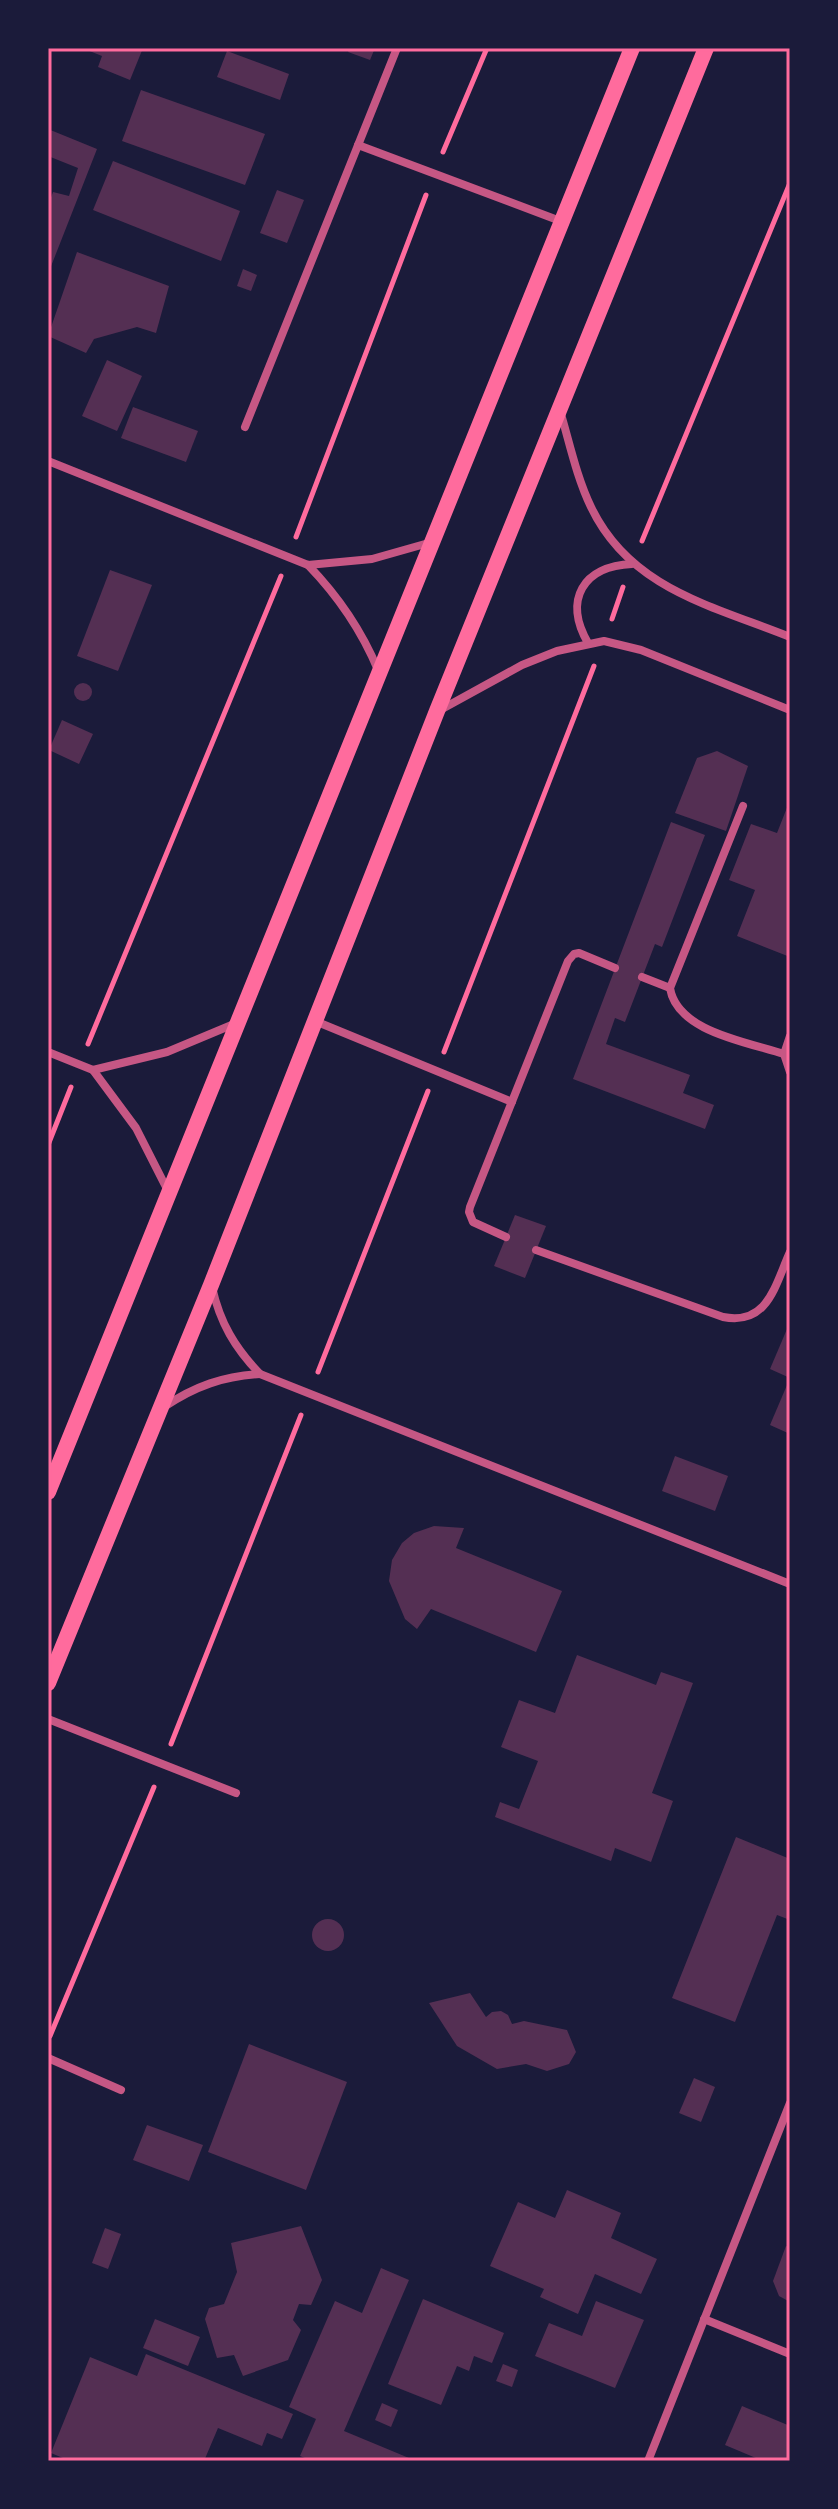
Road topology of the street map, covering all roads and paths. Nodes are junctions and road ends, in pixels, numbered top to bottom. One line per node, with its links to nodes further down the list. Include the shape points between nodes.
1 (397, 48): 5 (street)
2 (487, 48): 6 (path)
3 (632, 48): 8 (main road)
4 (706, 48): 9 (main road)
5 (358, 145): 6 (street); 10 (street)
6 (435, 173): 8 (street); 13 (path)
7 (790, 183): 14 (path)
8 (564, 222): 12 (main road)
9 (560, 408): 14 (street, via 587,498 603,529); 21 (main road)
10 (245, 427)
11 (48, 461): 13 (street)
12 (433, 541): 15 (street, via 372,559); 19 (main road)
13 (288, 558): 15 (street); 31 (path)
14 (632, 564): 16 (street, via 679,593); 17 (path); 18 (street, via 595,573 583,588 576,606 578,626)
15 (308, 565): 19 (street, via 350,614)
16 (790, 637)
17 (604, 641): 18 (street); 20 (street, via 641,650); 33 (path)
18 (588, 643): 21 (street, via 522,665)
19 (380, 673): 27 (main road)
20 (790, 710)
21 (437, 711): 26 (main road)
22 (743, 806): 25 (street)
23 (615, 968): 35 (street, via 579,953 571,957)
24 (642, 977): 25 (street)
25 (670, 988): 30 (street, via 672,1001 694,1023)
26 (315, 1021): 33 (street); 41 (main road)
27 (238, 1022): 32 (street, via 167,1052); 37 (main road)
28 (790, 1036): 30 (street)
29 (48, 1052): 31 (street)
30 (784, 1054): 34 (street)
31 (80, 1065): 32 (street); 36 (path)
32 (93, 1070): 37 (street, via 136,1128)
33 (436, 1071): 35 (street); 43 (path)
34 (790, 1072)
35 (512, 1102): 38 (street, via 469,1212 477,1225)
36 (48, 1145)
37 (169, 1193): 45 (main road)
38 (506, 1237)
39 (536, 1250): 40 (street, via 738,1320 765,1306)
40 (790, 1252)
41 (211, 1285): 42 (street, via 228,1334); 44 (main road)
42 (260, 1374): 43 (street); 44 (street, via 208,1383)
43 (309, 1393): 46 (street); 49 (path)
44 (161, 1409): 47 (main road)
45 (49, 1488)
46 (790, 1584)
47 (48, 1683)
48 (48, 1719): 49 (street)
49 (163, 1765): 50 (street); 51 (path)
50 (236, 1793)
51 (48, 2042)
52 (48, 2058): 53 (street)
53 (121, 2090)
54 (790, 2103): 55 (street)
55 (704, 2319): 56 (street); 57 (street)
56 (790, 2354)
57 (648, 2461)

